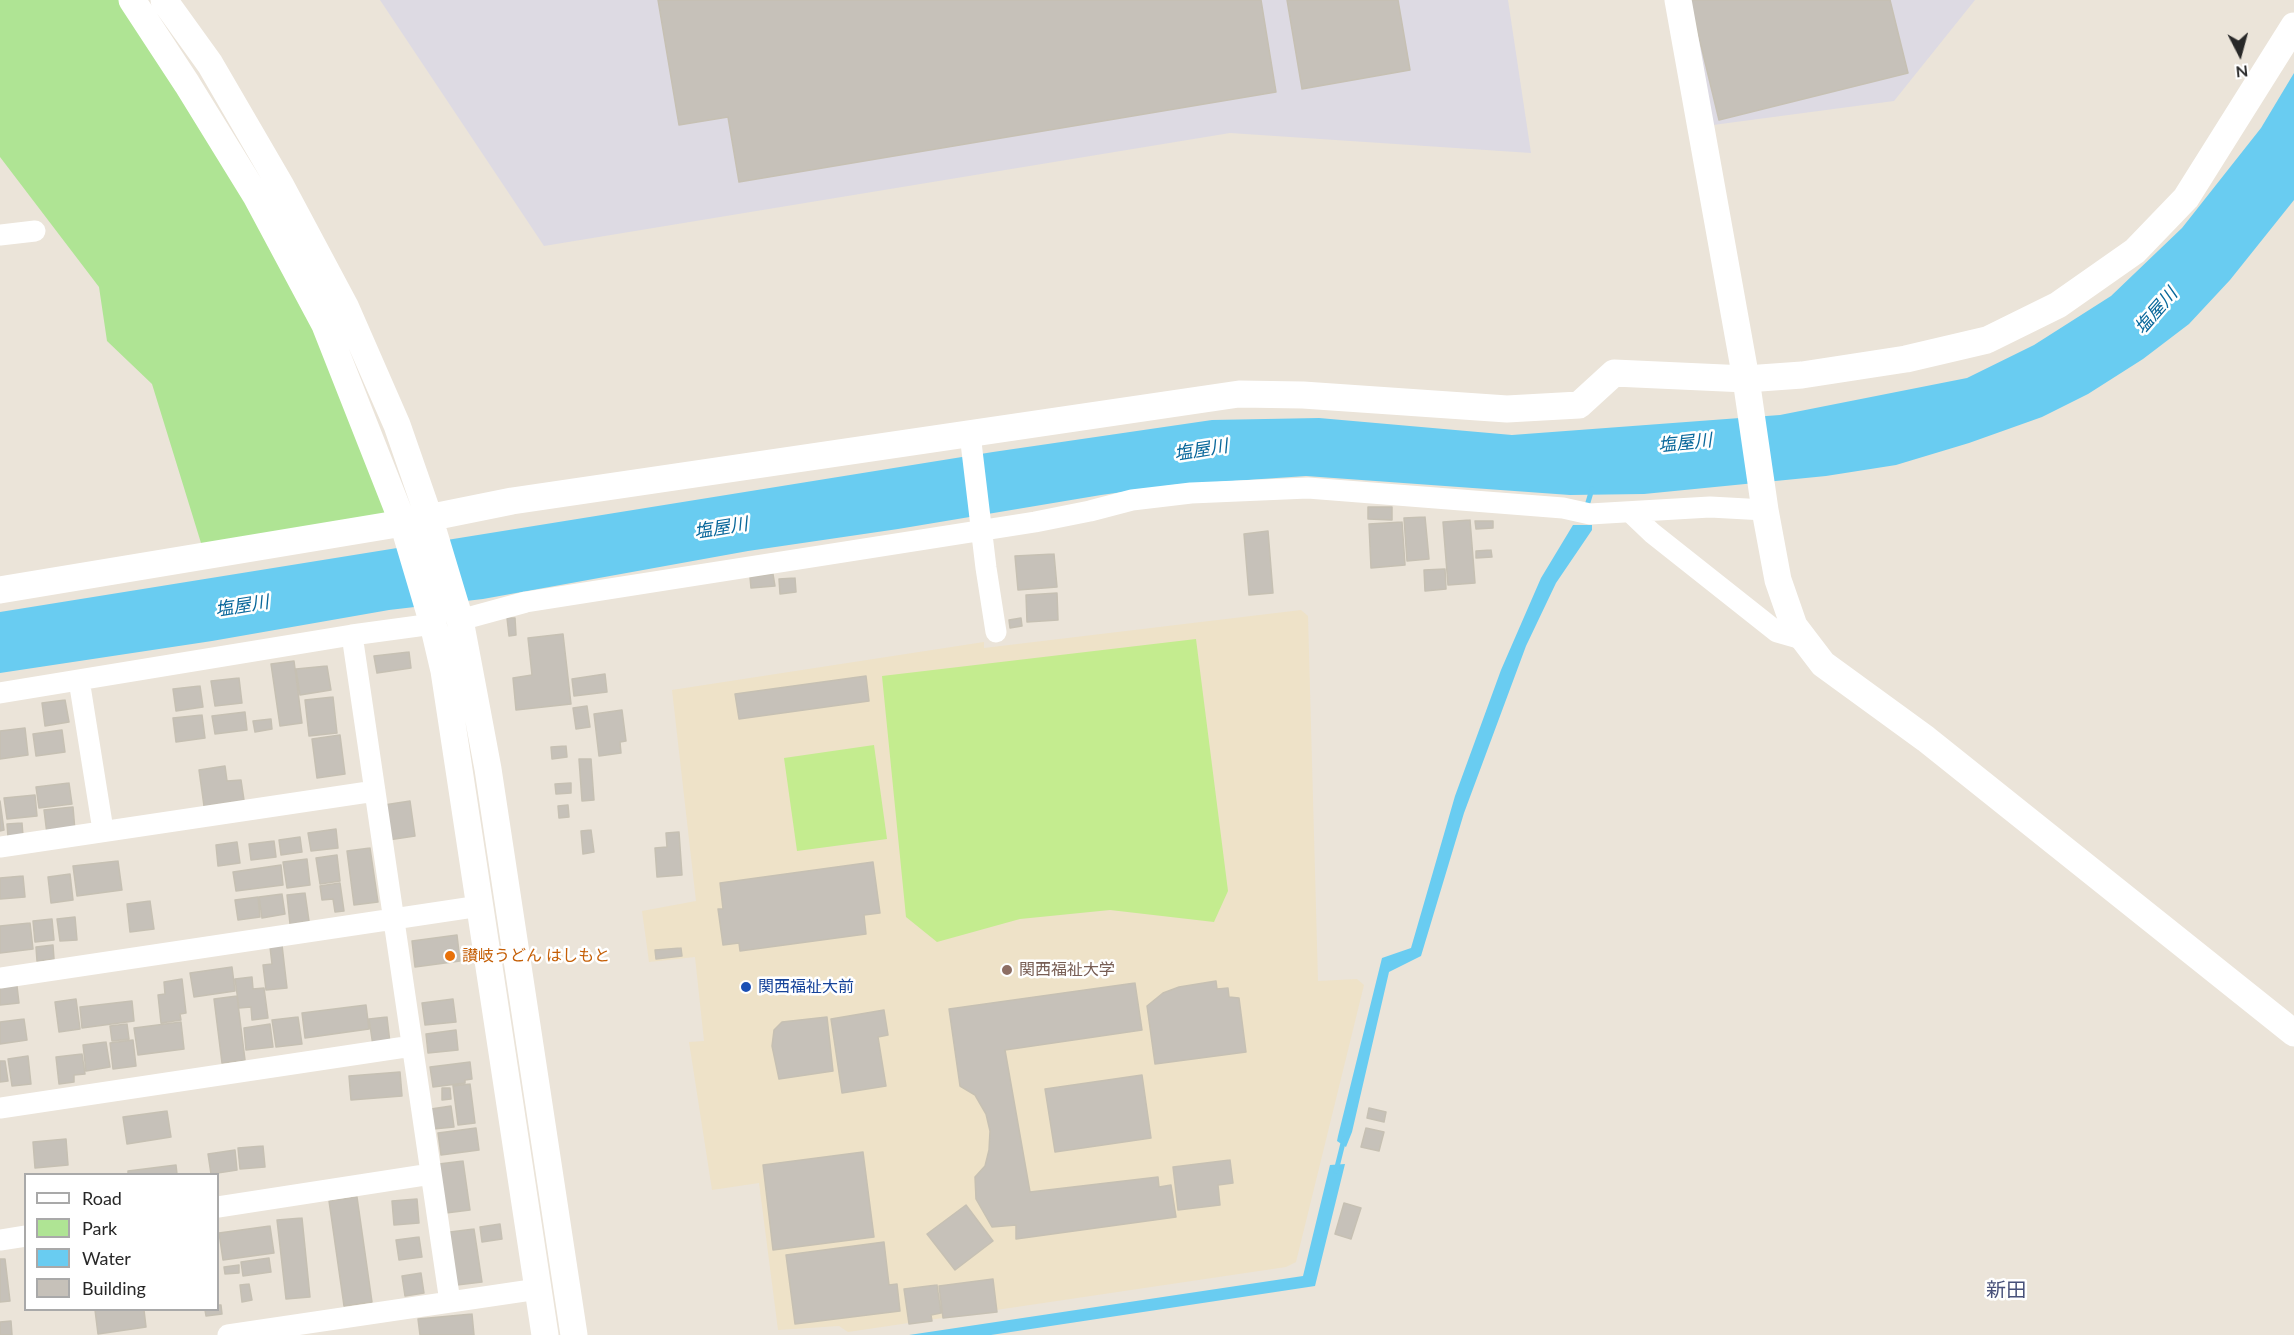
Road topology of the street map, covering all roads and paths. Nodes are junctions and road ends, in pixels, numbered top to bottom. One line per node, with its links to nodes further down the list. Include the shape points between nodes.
1 (132, 0): 12 (street, via 256,196 325,325)
2 (164, 0): 11 (street, via 210,64 345,306 398,425)
3 (1678, 0): 7 (street)
4 (2294, 26): 7 (street, via 2186,198 2135,251 2058,305 1987,340 1906,359)
5 (35, 231): 6 (street)
6 (0, 235)
7 (1746, 379): 8 (street, via 1614,373 1579,405 1507,409 1239,394); 9 (street)
8 (970, 434): 11 (street, via 512,501); 13 (street)
9 (1764, 504): 10 (street); 19 (street, via 1778,580 1794,626)
10 (1630, 512): 13 (street, via 1590,514 1563,508 1373,492 1263,489 1132,500 1090,512); 19 (street, via 1777,632)
11 (429, 517): 12 (street); 15 (street)
12 (403, 523): 14 (street); 16 (street)
13 (983, 530): 15 (street, via 526,602); 17 (street)
14 (0, 590)
15 (460, 620): 39 (street, via 488,769)
16 (433, 624): 18 (street); 25 (street, via 444,671)
17 (996, 632)
18 (352, 635): 20 (street); 22 (street)
19 (1805, 640): 28 (street, via 1823,664 1926,739)
20 (79, 680): 21 (street); 23 (street)
21 (0, 693)
22 (375, 791): 23 (street); 26 (street)
23 (103, 830): 24 (street)
24 (0, 847)
25 (480, 906): 26 (street); 35 (street)
26 (394, 921): 27 (street); 29 (street)
27 (0, 978)
28 (2294, 1033)
29 (412, 1046): 30 (street); 31 (street)
30 (0, 1108)
31 (431, 1174): 32 (street); 36 (street)
32 (219, 1207)
33 (24, 1236): 34 (street)
34 (0, 1240)
35 (538, 1289): 36 (street); 38 (street)
36 (450, 1302): 37 (street)
37 (228, 1335)
38 (545, 1335)
39 (574, 1335)

